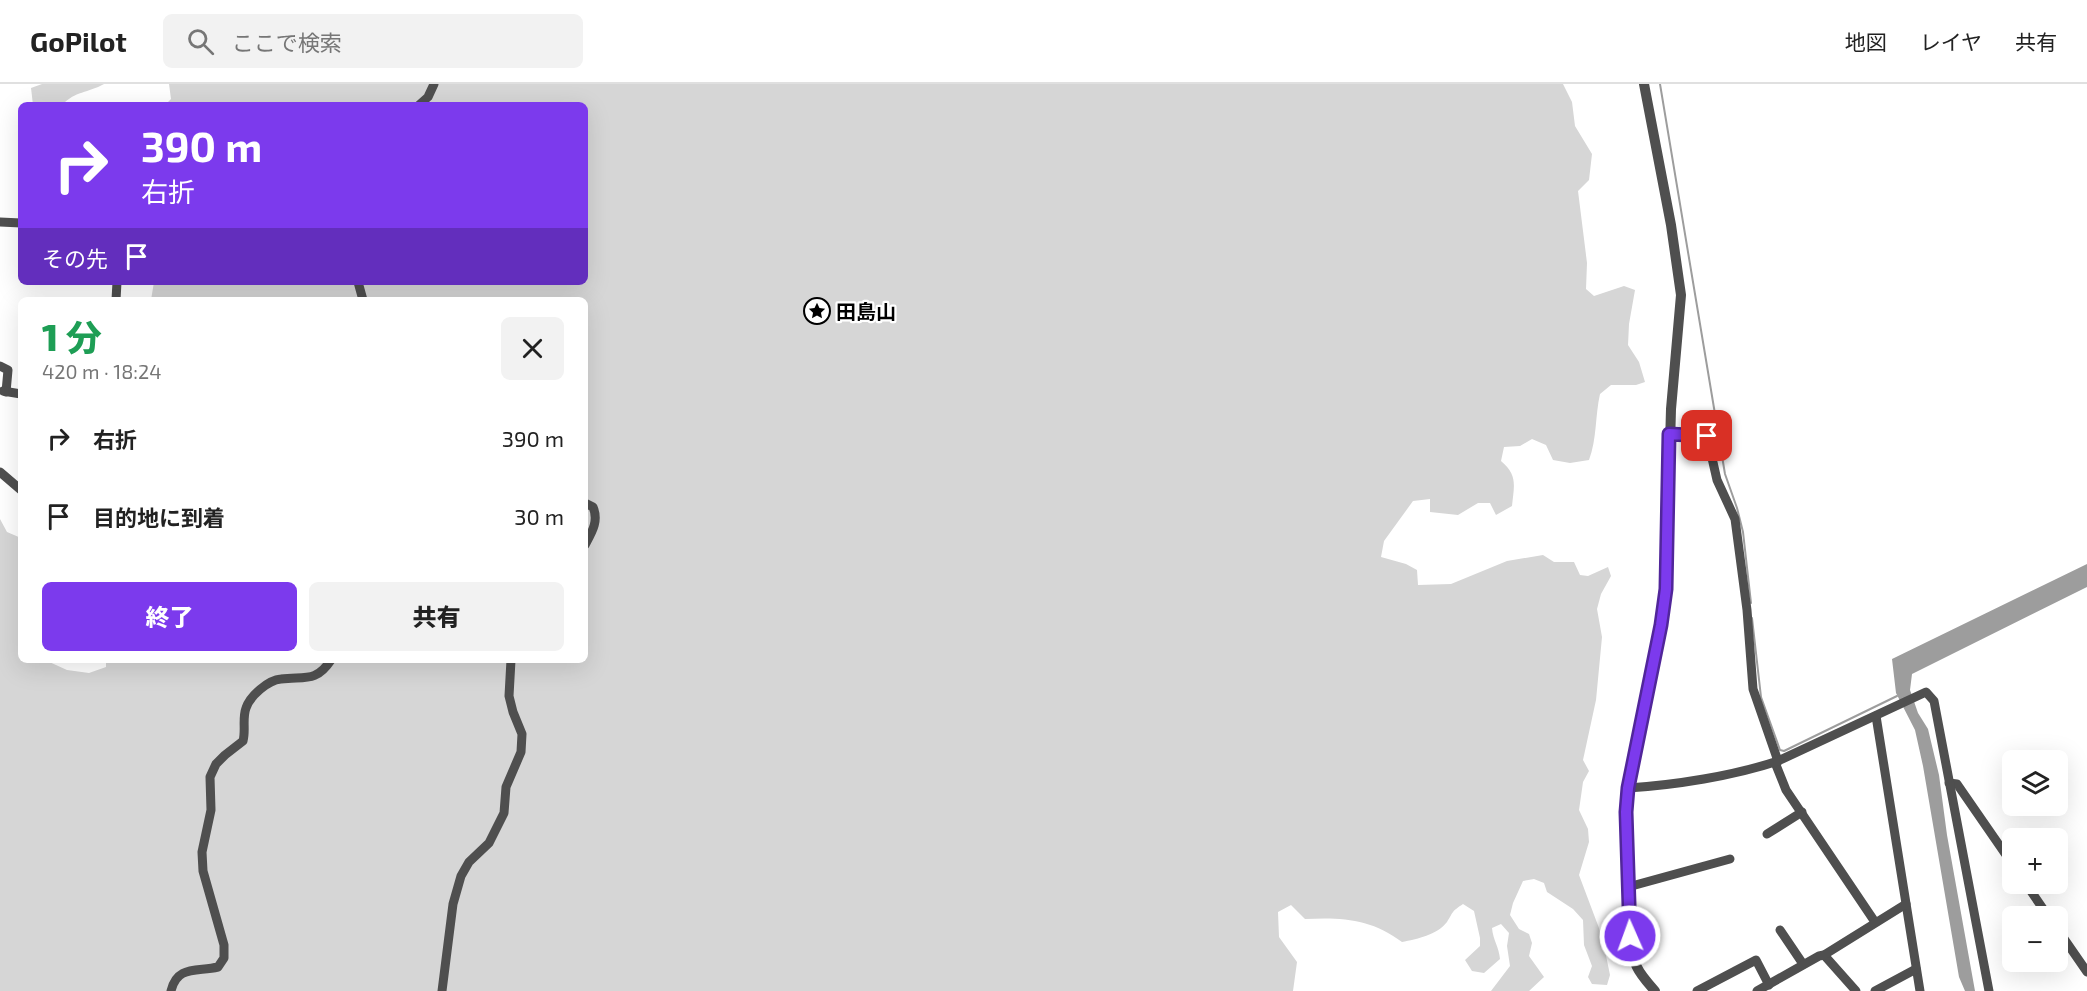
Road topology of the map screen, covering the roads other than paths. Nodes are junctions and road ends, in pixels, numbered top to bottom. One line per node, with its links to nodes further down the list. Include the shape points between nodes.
1 (435, 84): 3 (street)
2 (1644, 84): 9 (street, via 1681,295)
3 (422, 102)
4 (0, 222): 5 (street)
5 (18, 223)
6 (0, 366): 7 (street, via 8,370)
7 (3, 391): 8 (street)
8 (18, 394)
9 (1669, 434): 17 (street, via 1707,436 1717,480 1735,519 1753,689); 19 (street, via 1666,589)
10 (0, 472): 11 (street)
11 (18, 487)
12 (588, 504): 13 (street, via 597,516)
13 (588, 539)
14 (329, 663): 34 (street, via 317,674 303,679 279,679 251,698 246,708 243,741 216,764 210,777 211,810 202,852 224,958 218,967 178,975)
15 (511, 663): 35 (street, via 508,696 522,734 521,752 506,787 504,813 489,843 460,876)
16 (1876, 716): 17 (street); 18 (street, via 1926,692 1934,701); 25 (street)
17 (1778, 761): 19 (street, via 1757,768); 20 (street, via 1786,790)
18 (1949, 783): 22 (street, via 1957,784); 42 (street)
19 (1628, 788): 24 (street)
20 (1802, 812): 21 (street); 26 (street)
21 (1767, 834)
22 (2002, 849)
23 (1730, 859): 24 (street)
24 (1628, 887): 36 (street, via 1632,955 1637,969)
25 (1906, 904): 26 (street); 31 (street)
26 (1875, 922): 29 (street)
27 (1780, 930): 30 (street)
28 (2068, 944): 32 (street)
29 (1824, 955): 30 (street); 39 (street)
30 (1803, 964): 33 (street)
31 (1916, 969): 40 (street); 41 (street)
32 (2087, 972)
33 (1769, 985): 37 (street, via 1756,960); 38 (street)
34 (171, 991)
35 (442, 991)
36 (1655, 991)
37 (1697, 991)
38 (1756, 991)
39 (1856, 991)
40 (1875, 991)
41 (1920, 991)
42 (1989, 991)

